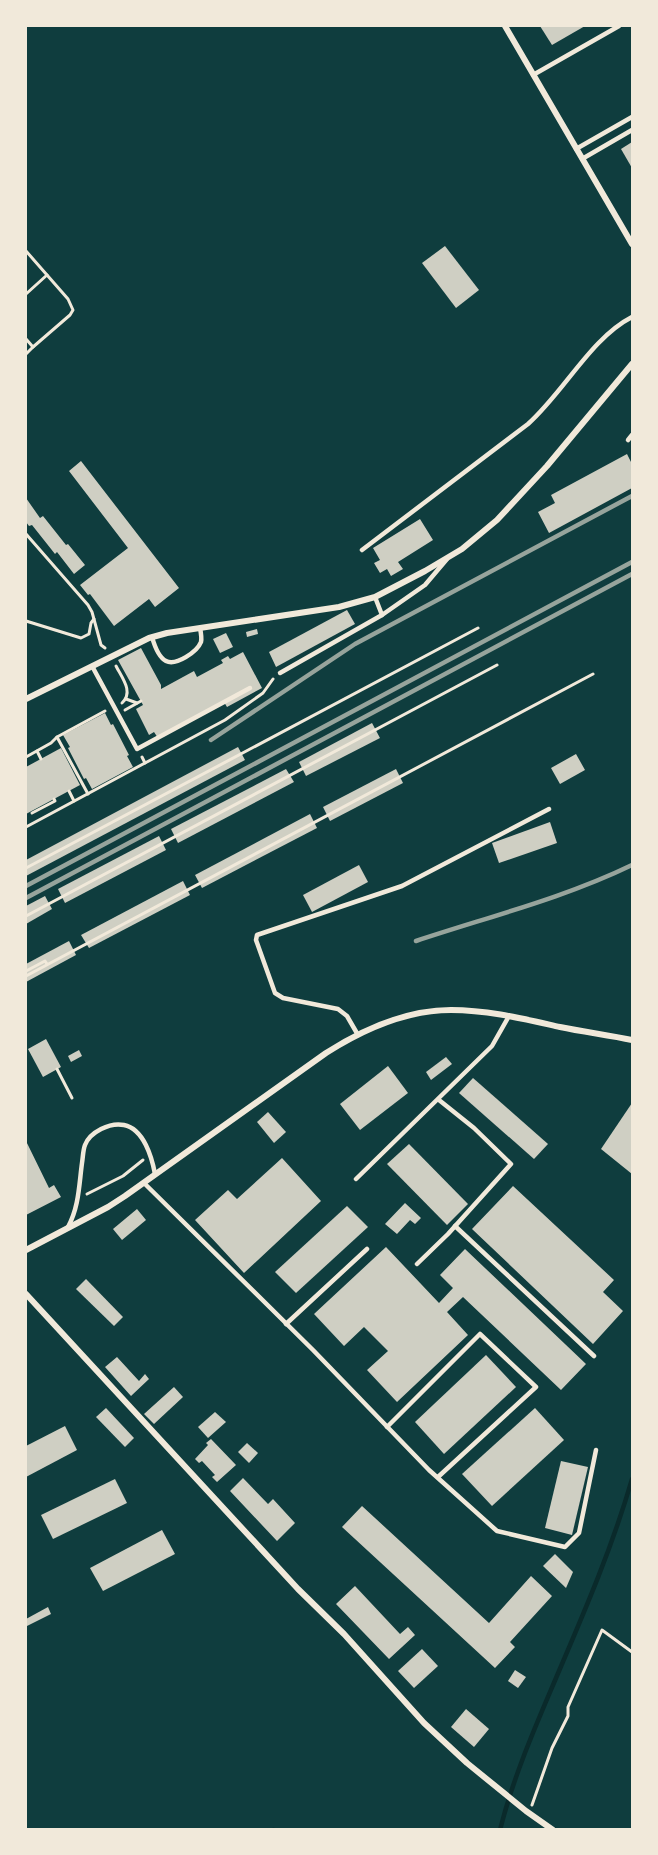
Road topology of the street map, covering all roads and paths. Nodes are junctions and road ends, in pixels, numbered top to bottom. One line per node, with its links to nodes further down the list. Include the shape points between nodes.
1 (505, 26): 3 (street)
2 (619, 26): 3 (lane)
3 (533, 75): 6 (street)
4 (633, 117): 6 (lane)
5 (633, 130): 7 (lane)
6 (576, 149): 7 (street)
7 (582, 159): 8 (street)
8 (633, 244)
9 (26, 251): 10 (path)
10 (47, 275): 11 (path); 14 (path, via 73,310)
11 (26, 294)
12 (633, 317): 20 (lane, via 610,331 528,424)
13 (26, 339): 14 (path)
14 (33, 347): 15 (path)
15 (26, 354)
16 (633, 364): 21 (street, via 519,497 478,537)
17 (633, 435): 18 (lane)
18 (628, 440)
19 (26, 534): 24 (path, via 87,605)
20 (362, 550)
21 (449, 557): 22 (street); 23 (lane, via 425,585)
22 (375, 597): 23 (lane); 26 (street, via 320,610)
23 (382, 615): 32 (lane)
24 (94, 620): 25 (path, via 89,634 81,638); 29 (path, via 101,645)
25 (26, 621)
26 (200, 628): 28 (street); 28 (lane, via 197,648 173,662 161,657)
27 (478, 628): 53 (path)
28 (152, 637): 29 (street)
29 (113, 655): 30 (street); 36 (path, via 126,685)
30 (92, 665): 35 (street); 38 (lane)
31 (496, 665): 54 (path)
32 (280, 673): 45 (path, via 263,693 225,720)
33 (593, 675): 55 (path)
34 (250, 688): 41 (lane)
35 (26, 699)
36 (126, 699): 37 (path); 38 (path)
37 (137, 704)
38 (114, 706): 41 (lane)
39 (111, 718): 40 (path, via 107,709)
40 (57, 737): 42 (path); 47 (path)
41 (137, 749): 45 (path)
42 (37, 751): 43 (path); 44 (path)
43 (26, 757)
44 (41, 759)
45 (145, 763): 47 (path)
46 (69, 791): 49 (path)
47 (88, 794): 49 (path)
48 (54, 799): 51 (path, via 32,812)
49 (74, 801): 51 (path)
50 (549, 810): 59 (lane, via 402,886 257,935 275,993 338,1009)
51 (37, 821): 52 (path)
52 (26, 827)
53 (26, 868)
54 (26, 916)
55 (47, 964): 56 (path, via 45,961); 57 (path)
56 (26, 971)
57 (26, 976)
58 (509, 1016): 59 (street, via 449,1010 416,1015); 60 (street); 63 (lane, via 492,1046)
59 (358, 1035): 65 (street, via 326,1053)
60 (633, 1040)
61 (57, 1069): 62 (path)
62 (72, 1098)
63 (439, 1100): 66 (lane); 69 (lane, via 511,1164)
64 (150, 1155): 65 (lane); 68 (path, via 123,1176); 68 (lane, via 135,1131 126,1125 97,1131 84,1146)
65 (155, 1174): 67 (street)
66 (356, 1179)
67 (144, 1183): 70 (street); 75 (lane)
68 (78, 1198): 70 (lane)
69 (455, 1226): 73 (lane); 76 (lane)
70 (67, 1229): 72 (street)
71 (367, 1249): 75 (lane)
72 (26, 1250)
73 (417, 1264)
74 (26, 1294): 81 (street, via 424,1723)
75 (286, 1324): 77 (lane)
76 (594, 1356)
77 (387, 1427): 79 (lane); 79 (lane, via 480,1334 536,1387)
78 (596, 1450): 79 (lane, via 579,1533 565,1547 497,1531)
79 (438, 1478)
80 (633, 1652): 81 (path, via 602,1630)
81 (528, 1812): 82 (street)
82 (553, 1830)

